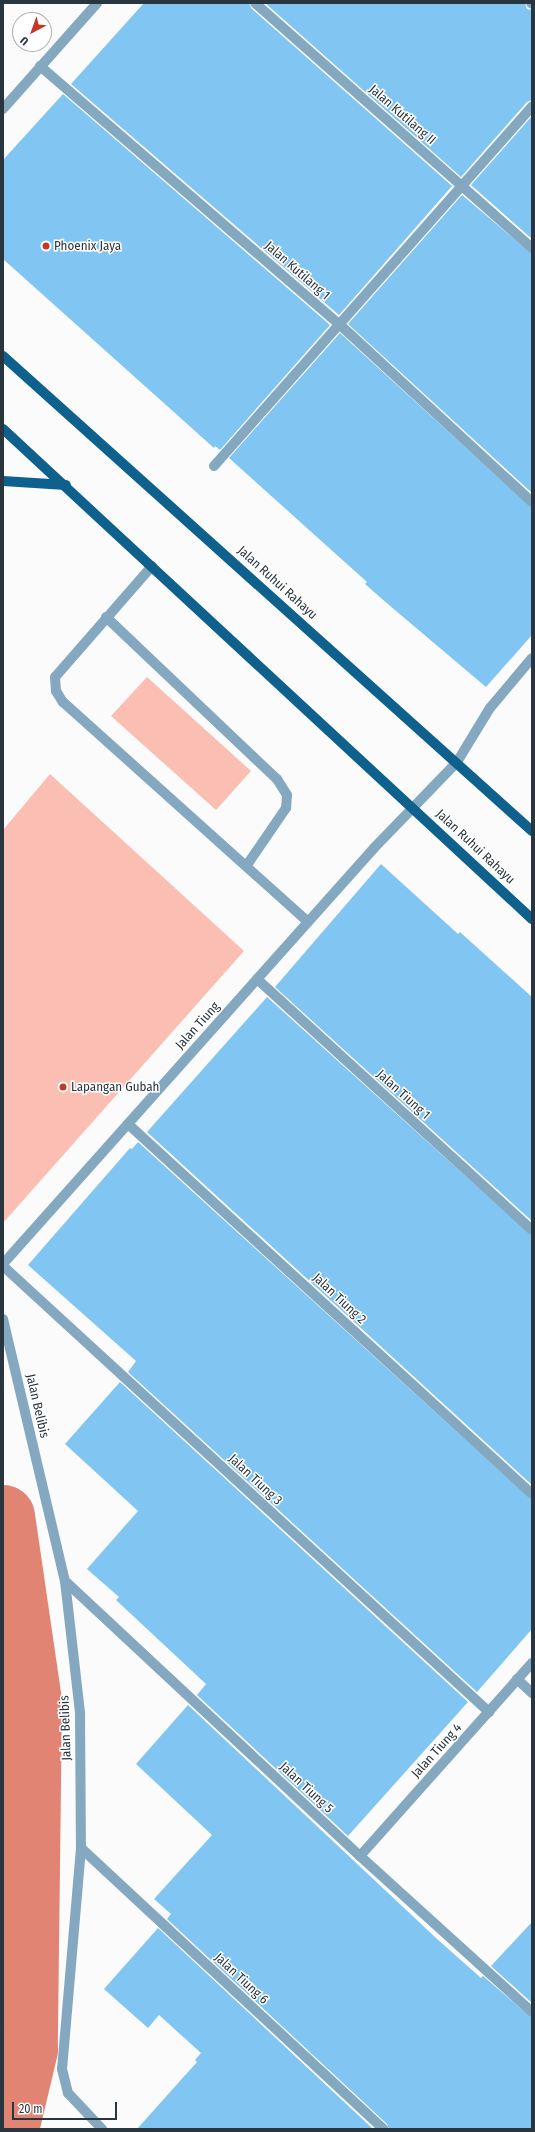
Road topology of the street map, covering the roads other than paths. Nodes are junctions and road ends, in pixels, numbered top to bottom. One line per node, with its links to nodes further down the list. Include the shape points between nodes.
1 (97, 3): 3 (street)
2 (254, 3): 6 (street, Jalan Kutilang II)
3 (40, 66): 5 (street); 8 (street, Jalan Kutilang 1)
4 (532, 106): 6 (street)
5 (3, 109)
6 (461, 184): 7 (street, Jalan Kutilang II); 8 (street)
7 (532, 248)
8 (338, 324): 11 (street); 14 (street, Jalan Kutilang 1)
9 (3, 356): 18 (main road, Jalan Ruhui Rahayu)
10 (3, 429): 13 (main road, Jalan Ruhui Rahayu)
11 (214, 466)
12 (3, 481): 13 (main road)
13 (66, 485): 15 (main road, Jalan Ruhui Rahayu)
14 (532, 502)
15 (152, 566): 16 (street); 19 (main road, Jalan Ruhui Rahayu)
16 (106, 616): 21 (street, via 277,779 288,796 286,808); 21 (street, via 55,677 56,691 63,702)
17 (532, 658): 18 (street, Jalan Tiung, via 490,708)
18 (457, 762): 19 (street, Jalan Tiung); 20 (main road, Jalan Ruhui Rahayu)
19 (414, 809): 22 (main road, Jalan Ruhui Rahayu); 23 (street, Jalan Tiung, via 374,848)
20 (532, 831)
21 (247, 865): 23 (street)
22 (532, 919)
23 (308, 922): 24 (street, Jalan Tiung)
24 (257, 979): 25 (street, Jalan Tiung); 26 (street, Jalan Tiung 1)
25 (128, 1124): 27 (street, Jalan Tiung); 29 (street, Jalan Tiung 2)
26 (532, 1230)
27 (3, 1265): 34 (street, Jalan Tiung 3)
28 (3, 1319): 30 (street, Jalan Belibis)
29 (532, 1494)
30 (65, 1582): 35 (street, Jalan Belibis, via 80,1713); 36 (street, Jalan Tiung 5)
31 (532, 1663): 32 (street, Jalan Tiung 4)
32 (517, 1679): 33 (street); 34 (street, Jalan Tiung 4)
33 (532, 1694)
34 (489, 1712): 36 (street, Jalan Tiung 4)
35 (81, 1848): 38 (street, Jalan Belibis, via 62,2069 68,2093); 39 (street, Jalan Tiung 6)
36 (360, 1856): 37 (street, Jalan Tiung 5)
37 (532, 2012)
38 (102, 2129)
39 (384, 2129)

